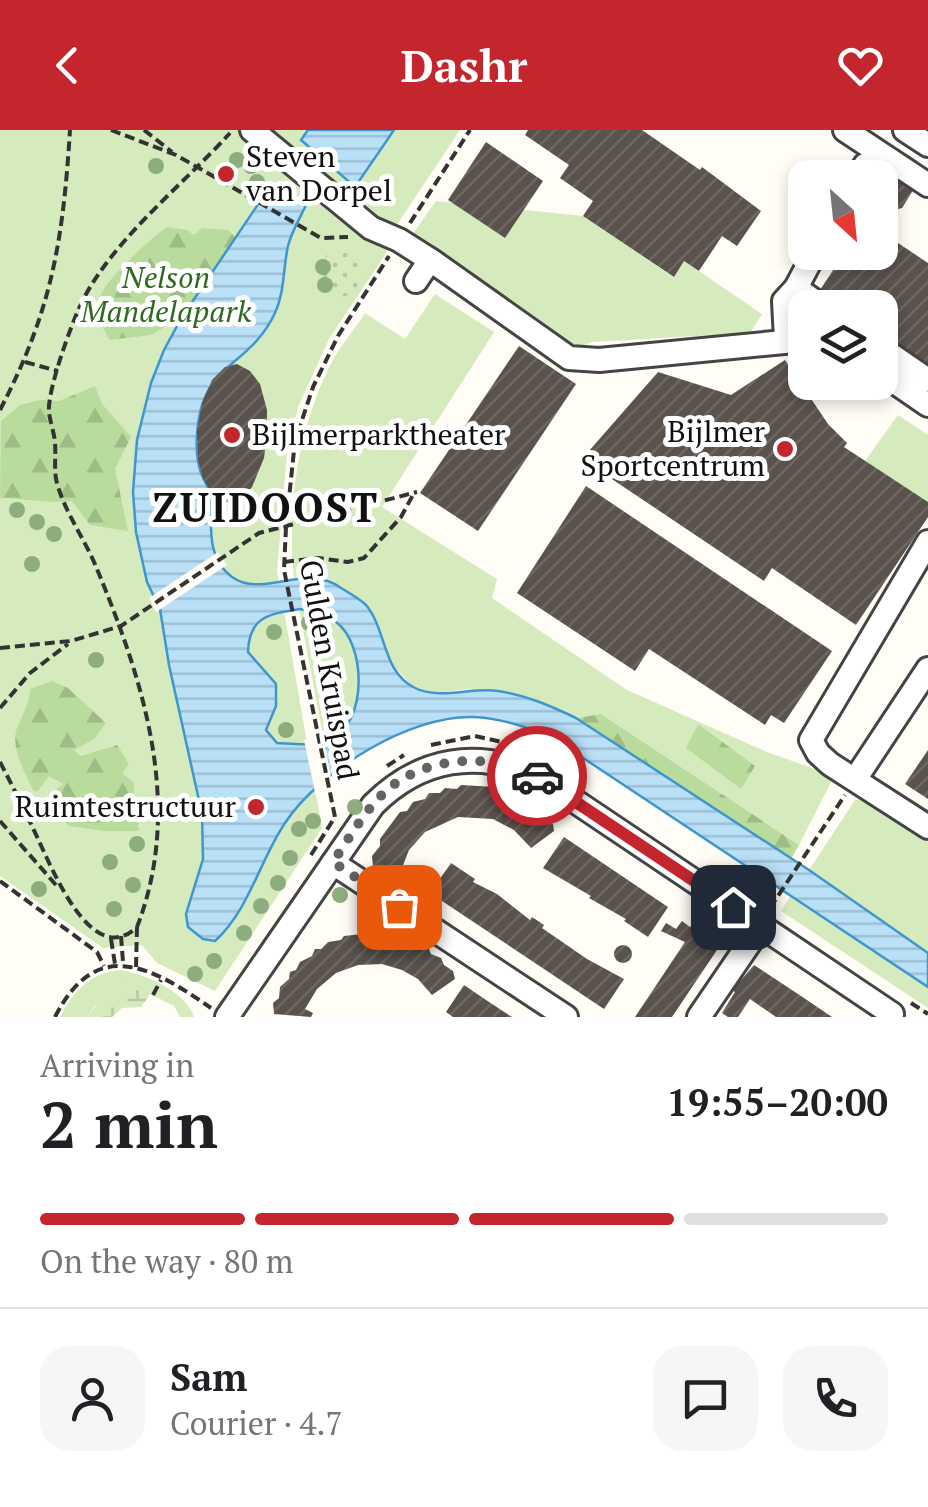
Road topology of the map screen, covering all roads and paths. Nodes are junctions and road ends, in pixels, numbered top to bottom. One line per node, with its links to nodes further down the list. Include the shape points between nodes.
1 (70, 130): 22 (path, via 58,254)
2 (111, 130): 10 (path)
3 (144, 130): 10 (path)
4 (234, 130): 11 (path)
5 (252, 130): 13 (street)
6 (470, 130): 14 (path, Gulden Kruispad)
7 (846, 130): 12 (street)
8 (905, 130): 9 (street)
9 (928, 145)
10 (176, 155): 11 (path)
11 (199, 168): 13 (path, via 321,238 343,239); 23 (path, via 99,275 80,305)
12 (928, 185)
13 (371, 228): 14 (street)
14 (399, 240): 15 (street); 28 (path, Gulden Kruispad, via 313,387 295,441)
15 (430, 260): 17 (street); 20 (street, via 569,358)
16 (806, 270): 18 (street)
17 (416, 281)
18 (796, 288): 19 (street)
19 (799, 290)
20 (788, 341)
21 (898, 359): 24 (street)
22 (25, 362): 23 (path); 27 (path)
23 (58, 372): 31 (path, via 49,411 56,478)
24 (928, 380)
25 (898, 384): 26 (street)
26 (928, 404)
27 (0, 410)
28 (286, 526): 30 (path, Gulden Kruispad); 30 (path, via 415,492 364,558); 31 (path, via 260,534)
29 (928, 542): 37 (street, via 811,740 830,764)
30 (284, 562): 41 (path, Gulden Kruispad, via 335,817)
31 (120, 626): 32 (path); 45 (path, via 154,744 159,792 155,868)
32 (71, 641): 33 (path); 35 (path, via 30,672)
33 (0, 648)
34 (928, 669): 37 (street)
35 (0, 708)
36 (0, 762): 43 (path)
37 (856, 778): 39 (street); 44 (path)
38 (0, 821): 43 (path)
39 (928, 827)
40 (333, 862): 44 (street, via 394,784 438,764 480,761 539,777); 54 (street); 57 (street)
41 (304, 865)
42 (0, 881): 50 (path, via 97,952)
43 (60, 888): 47 (path, via 84,920)
44 (766, 916): 55 (street); 58 (street)
45 (137, 927): 46 (path); 51 (path)
46 (121, 936): 47 (path); 49 (path)
47 (111, 937): 48 (path)
48 (114, 964): 49 (path); 50 (path)
49 (123, 964): 51 (path)
50 (104, 966): 56 (path, via 72,988)
51 (136, 968): 52 (path)
52 (162, 980): 53 (path); 54 (path)
53 (153, 995)
54 (231, 1012)
55 (892, 1014)
56 (55, 1017)
57 (566, 1017)
58 (698, 1017)

